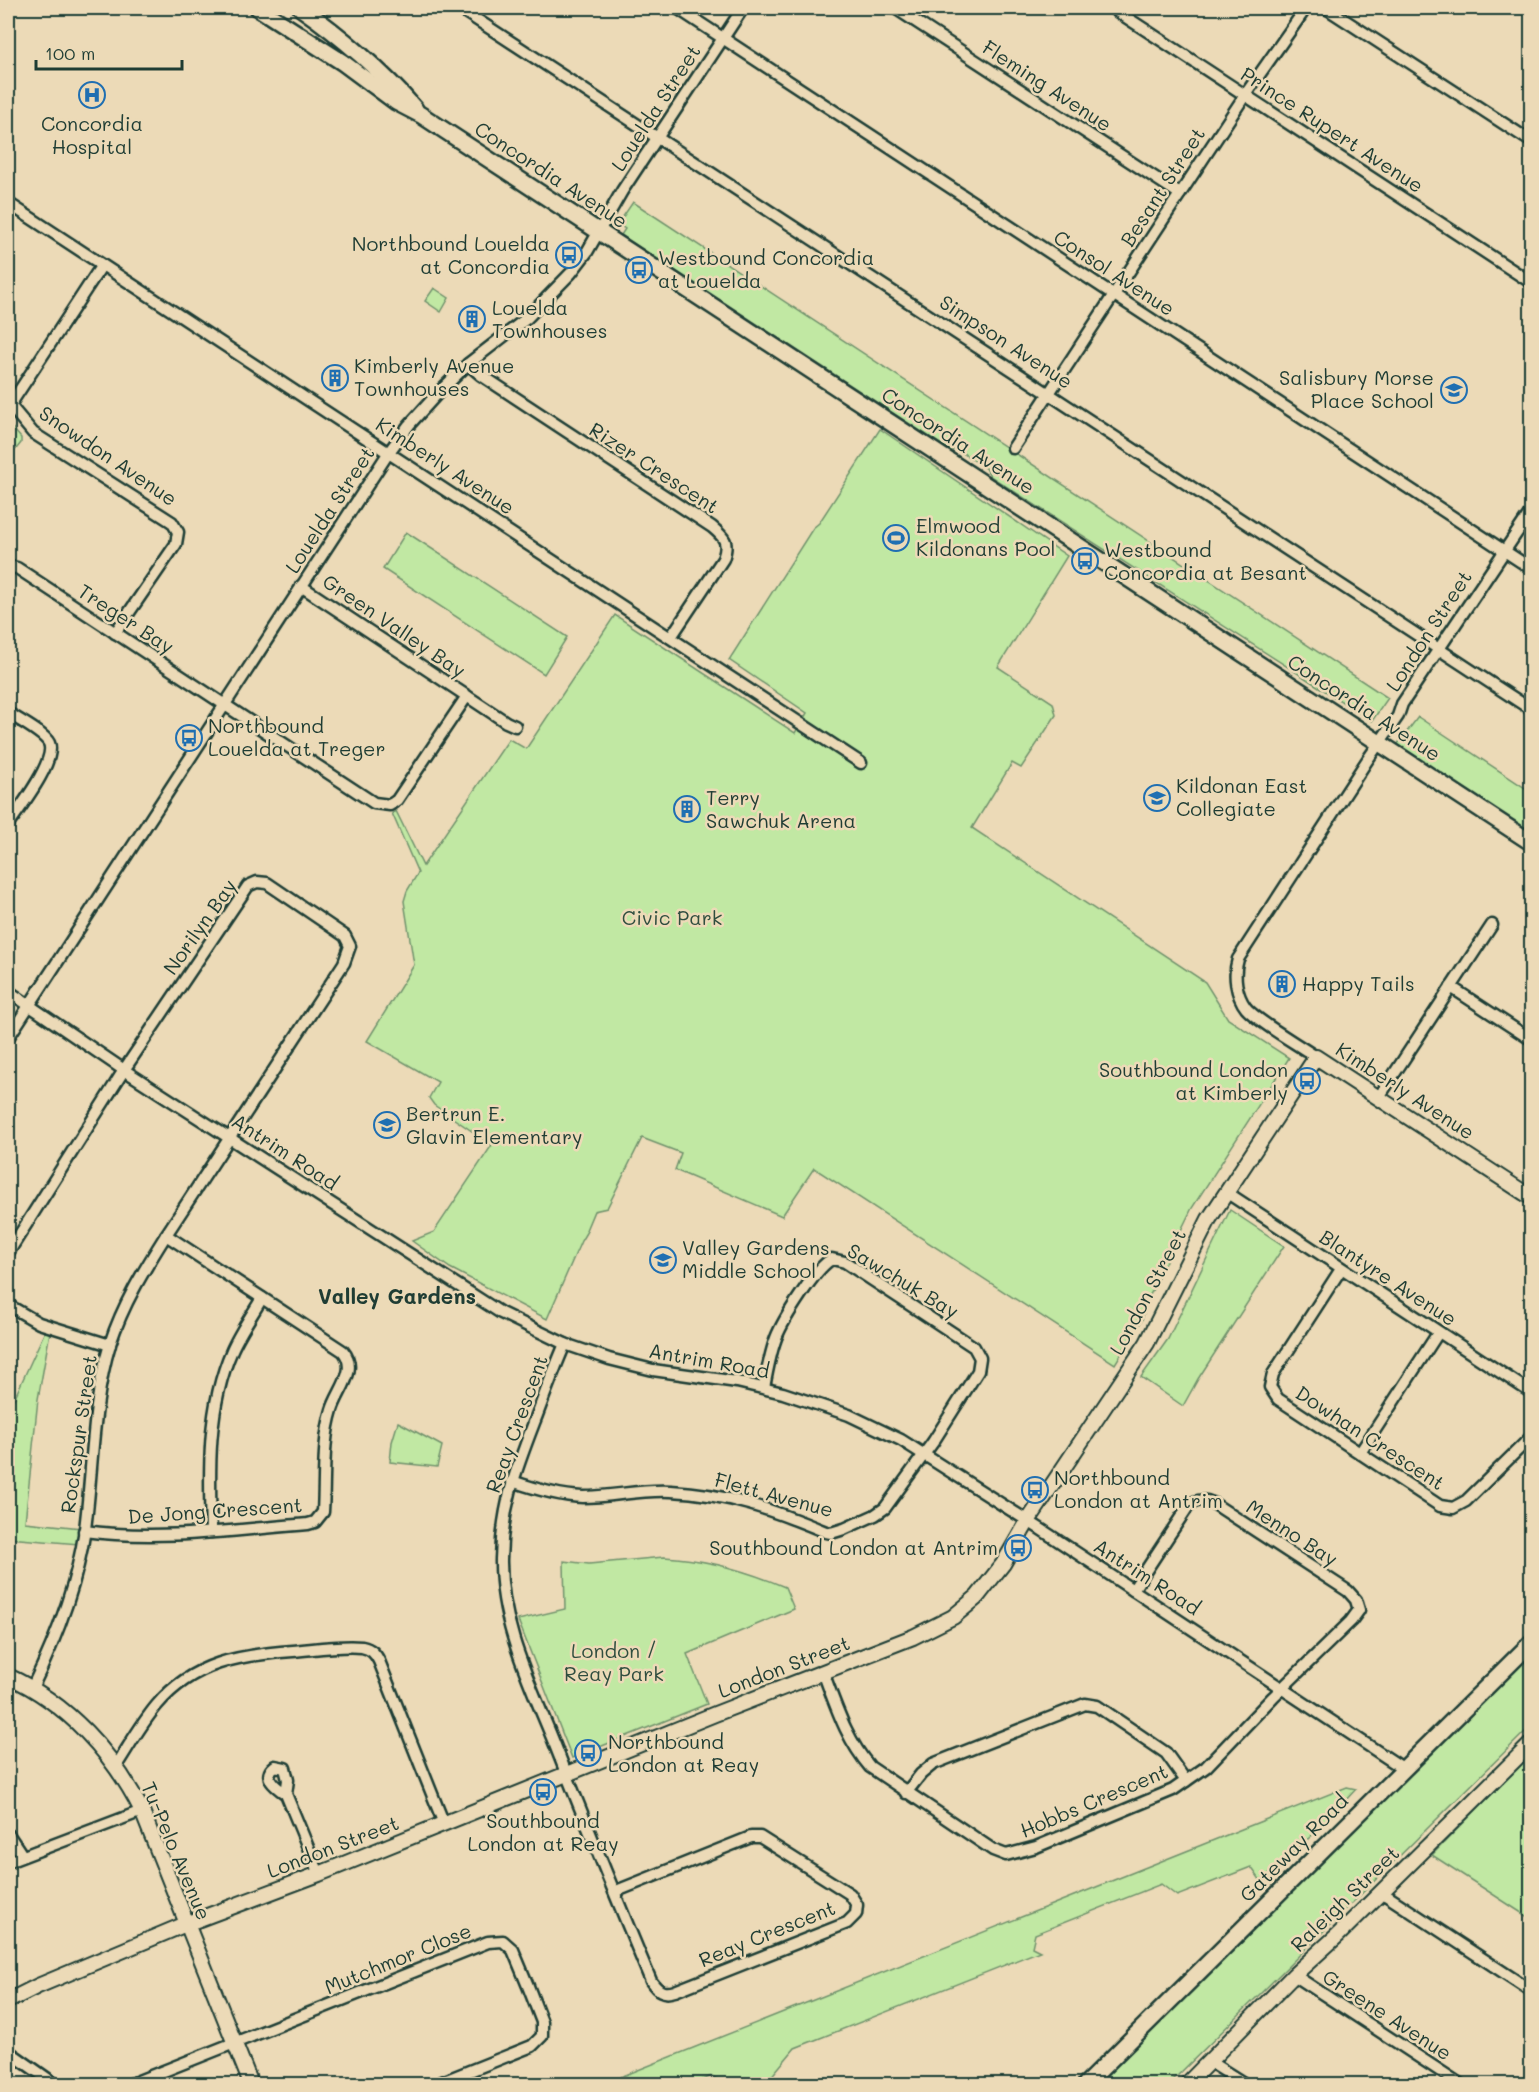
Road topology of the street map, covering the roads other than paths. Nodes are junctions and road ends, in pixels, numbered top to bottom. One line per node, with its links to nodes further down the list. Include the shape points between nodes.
1 (258, 8): 12 (main road, Concordia Avenue)
2 (301, 8): 12 (main road, Concordia Avenue, via 402,93)
3 (459, 8): 13 (street, Simpson Avenue)
4 (677, 8): 10 (street, Consol Avenue)
5 (743, 8): 10 (street, Louelda Street)
6 (894, 8): 15 (street, Fleming Avenue)
7 (1112, 8): 11 (street, Prince Rupert Avenue)
8 (1305, 8): 11 (street, Besant Street)
9 (1326, 8): 14 (street)
10 (723, 38): 13 (street, Louelda Street); 20 (street, Consol Avenue)
11 (1245, 95): 15 (street, Besant Street); 19 (street, Prince Rupert Avenue)
12 (421, 115): 17 (main road, Concordia Avenue)
13 (657, 137): 17 (street, Louelda Street); 22 (street, Simpson Avenue)
14 (1532, 142)
15 (1180, 194): 20 (street, Besant Street)
16 (8, 203): 18 (street, Kimberly Avenue)
17 (598, 230): 21 (street, Louelda Street, via 586,252 552,294); 39 (main road, Concordia Avenue)
18 (102, 265): 23 (street); 25 (street, Kimberly Avenue)
19 (1532, 283)
20 (1114, 295): 22 (street, Besant Street); 27 (street, Consol Avenue)
21 (468, 364): 25 (street, Louelda Street, via 425,407); 32 (street, Rizer Crescent, via 724,537 723,559)
22 (1049, 392): 24 (street, Besant Street); 33 (street, Simpson Avenue)
23 (9, 404): 31 (street, Snowdon Avenue, via 33,433 172,522 178,532 176,544)
24 (1013, 448)
25 (389, 452): 30 (street, Louelda Street); 32 (street, Kimberly Avenue)
26 (1532, 510): 27 (street, London Street)
27 (1504, 551): 29 (street, Consol Avenue); 33 (street, London Street)
28 (8, 566): 31 (street, Treger Bay, via 17,568)
29 (1532, 569)
30 (301, 586): 34 (street, Green Valley Bay); 35 (street, Louelda Street)
31 (115, 633): 35 (street, Treger Bay)
32 (671, 637): 40 (street, Kimberly Avenue)
33 (1439, 649): 36 (street, Simpson Avenue); 39 (street, London Street)
34 (467, 696): 35 (street, Green Valley Bay, via 397,800 384,806); 38 (street, Green Valley Bay)
35 (224, 704): 46 (street, Louelda Street)
36 (1532, 710)
37 (8, 713): 41 (street, via 44,737 50,744 50,753 46,768)
38 (515, 726)
39 (1380, 743): 42 (main road, Concordia Avenue); 47 (street, London Street, via 1238,959 1235,974 1241,999)
40 (861, 763)
41 (8, 825)
42 (1532, 843)
43 (1492, 925): 44 (street)
44 (1451, 987): 49 (street); 52 (street)
45 (8, 991): 46 (street, Antrim Road)
46 (29, 1005): 48 (street, Louelda Street); 51 (street, Antrim Road)
47 (1257, 1017): 50 (street, Kimberly Avenue)
48 (8, 1038)
49 (1532, 1040)
50 (1316, 1057): 52 (street, Kimberly Avenue); 54 (street, London Street)
51 (124, 1070): 53 (street, Antrim Road); 53 (street, Norilyn Bay, via 248,886 257,882 267,884 345,936 350,946 344,963); 57 (street)
52 (1379, 1097): 55 (street, Kimberly Avenue)
53 (230, 1138): 56 (street, Rockspur Street); 62 (street, Antrim Road, via 469,1295)
54 (1226, 1192): 58 (street, Blantyre Avenue); 70 (street, London Street, via 1147,1343)
55 (1532, 1198)
56 (166, 1235): 59 (street, De Jong Crescent); 63 (street, Rockspur Street, via 131,1293)
57 (8, 1253)
58 (1341, 1269): 61 (street, Blantyre Avenue); 67 (street, Dowhan Crescent, via 1272,1374 1270,1387 1278,1399)
59 (262, 1298): 72 (street, via 232,1350 219,1390 210,1446); 72 (street, De Jong Crescent, via 343,1351 350,1362 328,1429 323,1512 308,1524)
60 (8, 1305): 63 (street, via 39,1323)
61 (1438, 1333): 65 (street, Blantyre Avenue); 67 (street)
62 (565, 1344): 64 (street, Antrim Road, via 653,1370); 69 (street, Reay Crescent)
63 (110, 1345): 71 (street, Rockspur Street, via 99,1394)
64 (764, 1388): 68 (street, Antrim Road, via 849,1415); 68 (street, Sawchuk Bay, via 780,1329 819,1268 832,1259 838,1260 978,1352 978,1371)
65 (1532, 1393)
66 (1532, 1436): 67 (street, Dowhan Crescent, via 1466,1501 1453,1508 1440,1506)
67 (1360, 1453)
68 (924, 1454): 69 (street, Flett Avenue, via 885,1508 831,1533 727,1498 669,1491 575,1496); 70 (street, Antrim Road)
69 (512, 1481): 82 (street, Reay Crescent, via 501,1557 506,1612 518,1653)
70 (1028, 1521): 73 (street, Antrim Road); 75 (street, London Street, via 990,1581 953,1617)
71 (84, 1531): 72 (street, De Jong Crescent, via 141,1536); 77 (street, Rockspur Street, via 72,1591)
72 (211, 1532)
73 (1133, 1590): 78 (street, Antrim Road); 78 (street, Menno Bay, via 1189,1505 1205,1500 1213,1503 1356,1600 1359,1610 1351,1621)
74 (1532, 1642): 81 (main road, Gateway Road)
75 (823, 1672): 82 (street, London Street); 84 (street, Hobbs Crescent, via 856,1751 870,1767)
76 (8, 1676): 77 (street, Tu-Pelo Avenue)
77 (32, 1688): 80 (street, Tu-Pelo Avenue, via 86,1731)
78 (1283, 1688): 81 (street, Antrim Road); 83 (street, Hobbs Crescent, via 1206,1767)
79 (1532, 1743): 93 (street, Raleigh Street)
80 (116, 1766): 86 (street, Tu-Pelo Avenue); 87 (street, via 157,1705 205,1668 244,1656 362,1647 376,1654)
81 (1404, 1768): 105 (main road, Gateway Road)
82 (567, 1775): 87 (street, London Street); 92 (street, Reay Crescent)
83 (1186, 1781): 84 (street, Hobbs Crescent, via 1173,1790 1036,1847 1006,1855); 84 (street, via 1166,1753 1097,1706 1085,1704 933,1764)
84 (906, 1793)
85 (286, 1794): 91 (street)
86 (142, 1811): 89 (street); 94 (street, Tu-Pelo Avenue)
87 (444, 1824): 91 (street, London Street)
88 (8, 1834): 89 (street)
89 (22, 1856): 90 (street)
90 (8, 1862)
91 (319, 1874): 94 (street, London Street)
92 (614, 1892): 92 (street, Reay Crescent, via 751,1837 760,1837 850,1893 857,1905 856,1914 846,1923 664,1993 651,1980)
93 (1381, 1892): 95 (street, Raleigh Street); 96 (street)
94 (186, 1924): 97 (street, London Street); 98 (street, Tu-Pelo Avenue)
95 (1294, 1975): 100 (street, Raleigh Street); 108 (street, Greene Avenue)
96 (1532, 1991)
97 (8, 2001)
98 (235, 2044): 102 (street); 103 (street, Tu-Pelo Avenue); 104 (street, Mutchmor Close, via 488,1942 503,1941 513,1950 528,1986 542,2022 542,2036 532,2046)
99 (8, 2051): 101 (street)
100 (1210, 2062): 106 (street, Raleigh Street); 107 (street)
101 (55, 2085)
102 (131, 2085)
103 (251, 2085)
104 (437, 2085)
105 (1086, 2085)
106 (1187, 2085)
107 (1245, 2085)
108 (1460, 2085)

